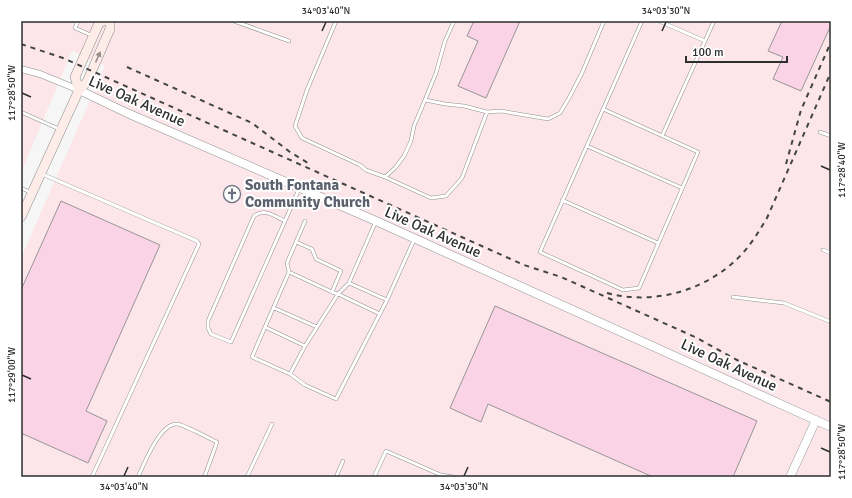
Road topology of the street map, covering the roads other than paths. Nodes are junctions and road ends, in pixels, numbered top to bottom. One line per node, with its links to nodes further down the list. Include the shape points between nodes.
1 (78, 21): 11 (lane, via 75,28)
2 (102, 21): 11 (main road)
3 (110, 21): 15 (main road, one-way to 3, via 87,82 110,29)
4 (234, 21): 12 (lane)
5 (336, 21): 26 (lane, via 295,126 302,138)
6 (454, 21): 16 (lane)
7 (604, 21): 19 (lane, via 582,73 560,113 548,119 501,111)
8 (642, 21): 17 (lane)
9 (659, 21): 13 (lane)
10 (714, 21): 13 (lane)
11 (93, 36): 15 (main road, via 75,77)
12 (289, 41)
13 (705, 41): 22 (lane)
14 (21, 69): 15 (street, Live Oak Avenue)
15 (79, 90): 20 (main road); 28 (street, Live Oak Avenue)
16 (425, 100): 19 (lane); 26 (lane, via 404,156)
17 (603, 109): 22 (lane); 24 (lane)
18 (21, 112): 20 (lane)
19 (488, 112): 26 (lane, via 462,178 446,196 431,198)
20 (61, 130): 25 (main road)
21 (820, 132): 23 (lane)
22 (662, 136): 29 (lane, via 698,152)
23 (831, 136)
24 (587, 146): 29 (lane); 31 (lane)
25 (41, 173): 30 (main road); 59 (lane, via 199,244)
26 (385, 177)
27 (21, 188): 30 (lane)
28 (300, 188): 33 (lane); 35 (street, Live Oak Avenue)
29 (682, 188): 38 (lane)
30 (32, 193): 32 (main road)
31 (562, 200): 38 (lane); 38 (lane, via 540,252 623,290 639,288)
32 (22, 212)
33 (285, 221): 33 (lane, via 265,212 259,212 254,216 208,321 211,334 231,342)
34 (305, 221): 37 (lane)
35 (376, 221): 36 (street, Live Oak Avenue); 42 (lane)
36 (415, 239): 46 (lane); 54 (street, Live Oak Avenue)
37 (296, 242): 41 (lane, via 287,263); 43 (lane, via 312,249 316,259 341,271)
38 (658, 243)
39 (823, 250): 40 (lane)
40 (831, 253)
41 (289, 272): 43 (lane); 47 (lane)
42 (349, 283): 44 (lane); 46 (lane)
43 (332, 292): 44 (lane)
44 (338, 294): 48 (lane); 51 (lane)
45 (733, 297): 49 (lane, via 784,303)
46 (387, 300): 48 (lane)
47 (274, 308): 50 (lane); 51 (lane)
48 (380, 314): 53 (lane, via 336,399 305,386)
49 (831, 322)
50 (265, 327): 52 (lane); 53 (lane, via 252,357)
51 (317, 327): 52 (lane)
52 (305, 346): 53 (lane)
53 (290, 374)
54 (816, 420): 56 (street, Live Oak Avenue); 66 (street)
55 (272, 424): 62 (lane)
56 (831, 427)
57 (343, 461): 63 (lane)
58 (440, 476): 64 (lane, via 386,451); 65 (lane)
59 (92, 477)
60 (138, 477): 61 (lane, via 164,429 178,424 217,442)
61 (204, 477)
62 (247, 477)
63 (336, 477)
64 (374, 477)
65 (454, 477)
66 (790, 477)

